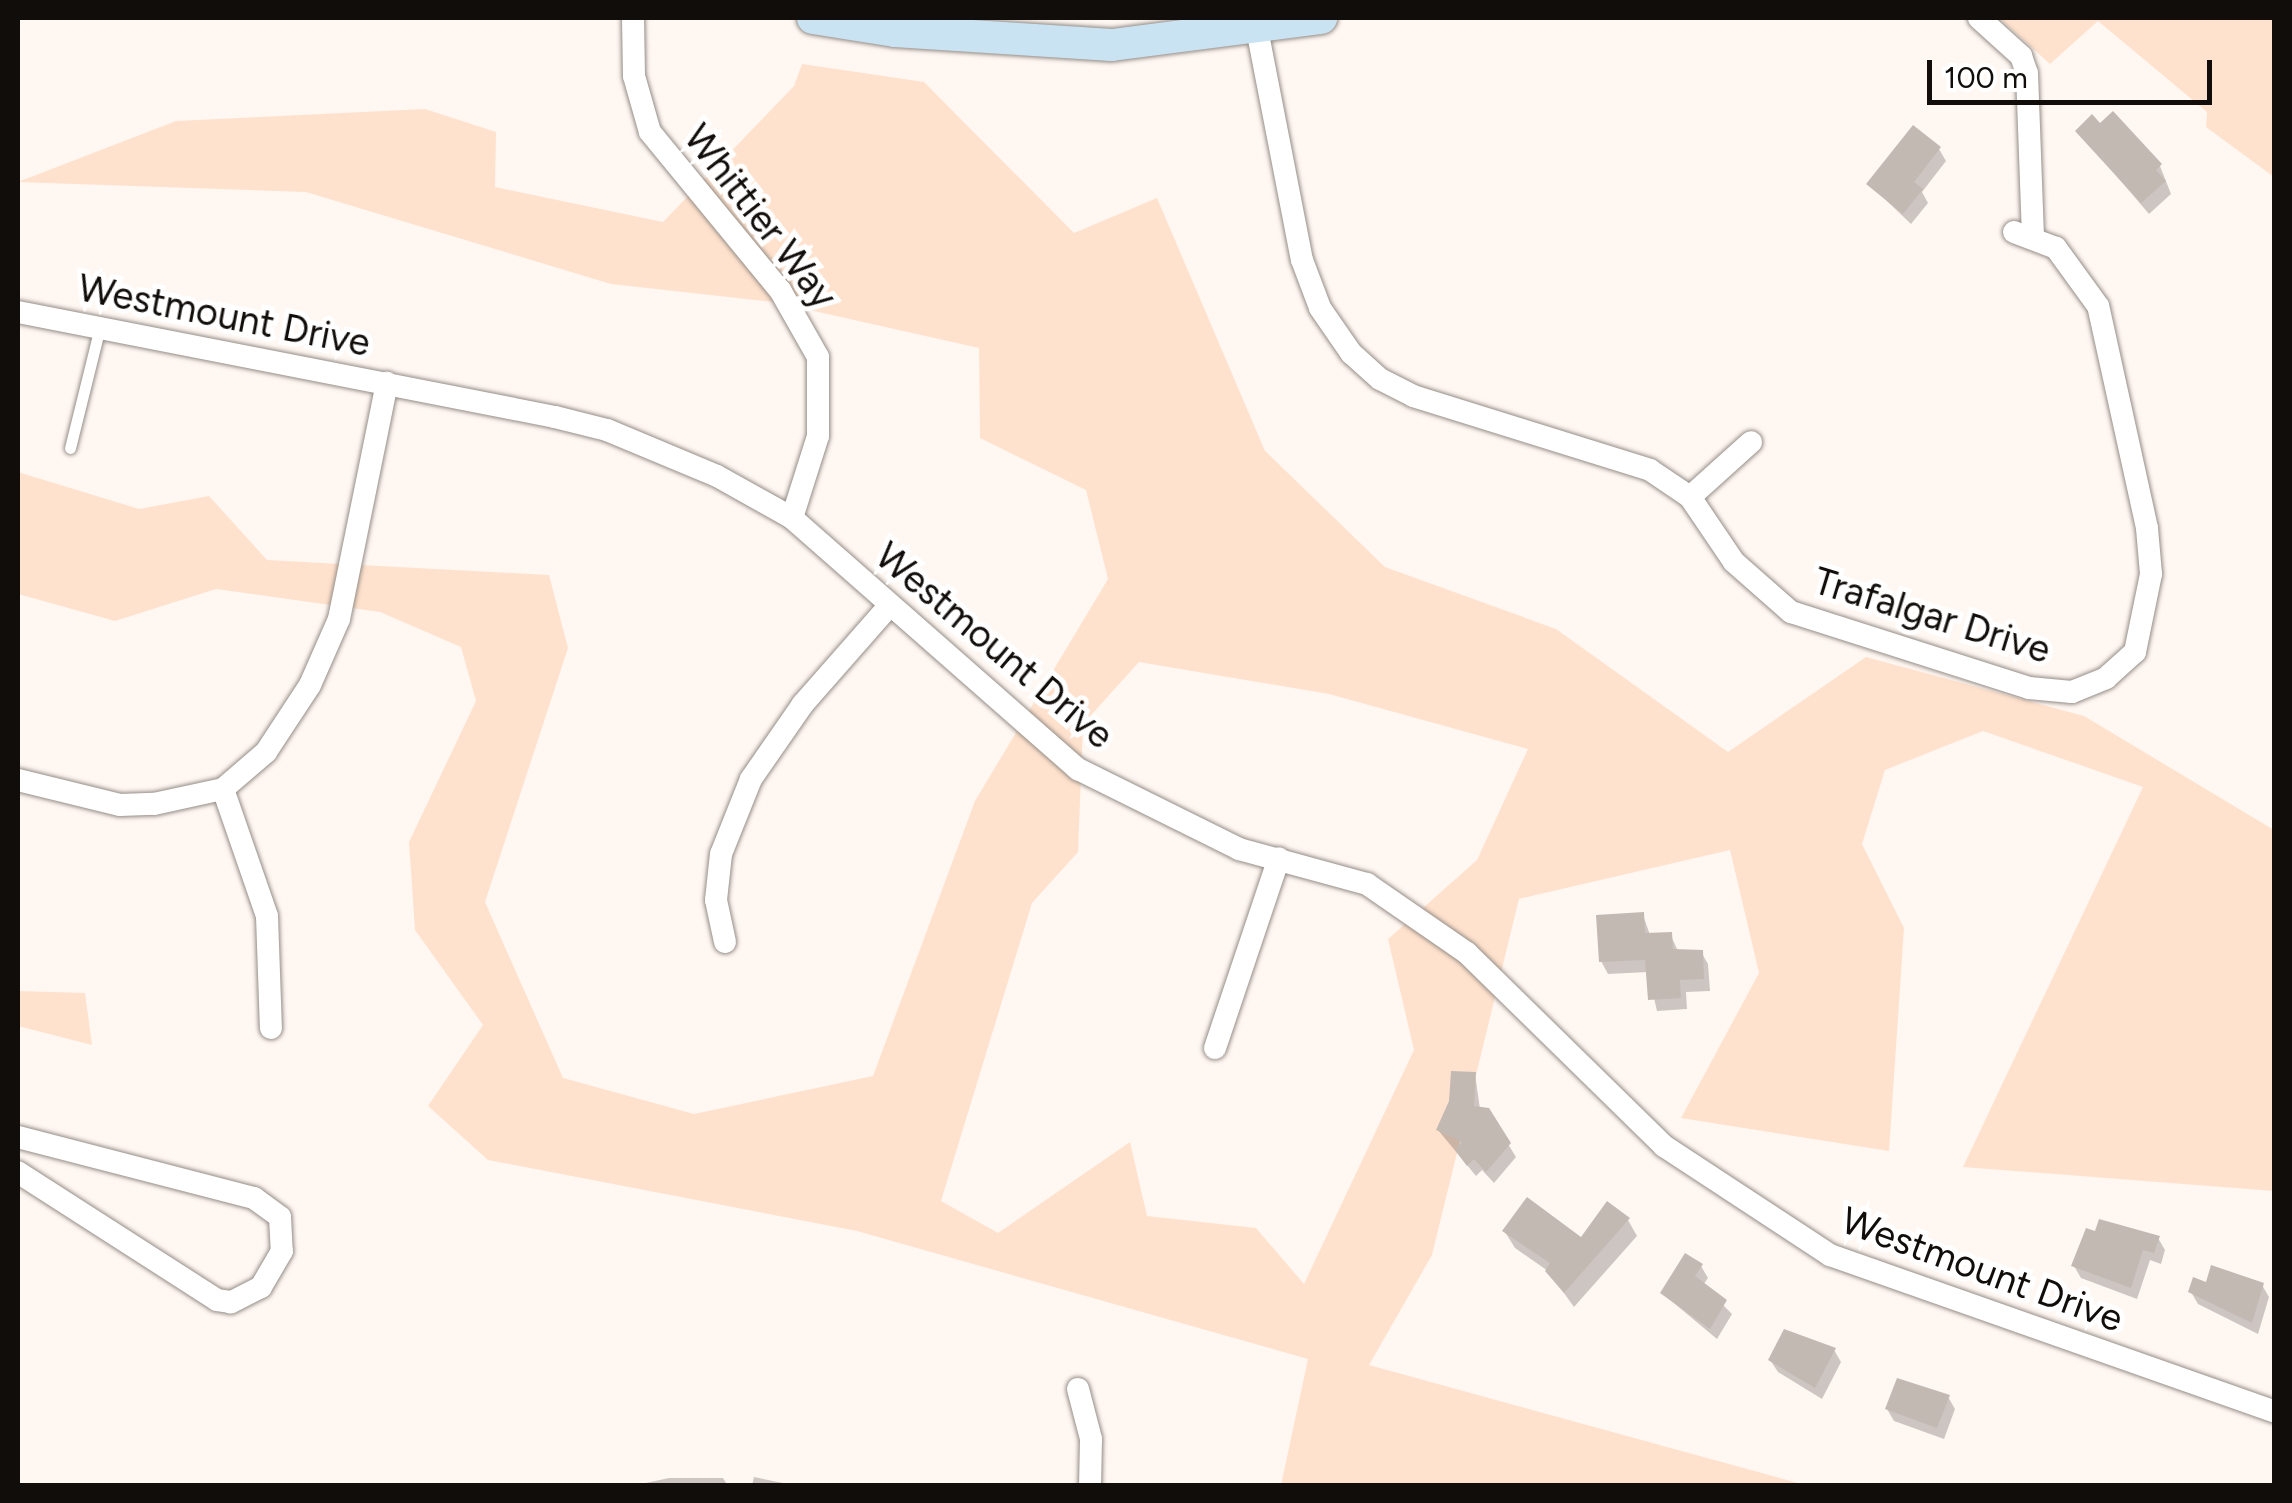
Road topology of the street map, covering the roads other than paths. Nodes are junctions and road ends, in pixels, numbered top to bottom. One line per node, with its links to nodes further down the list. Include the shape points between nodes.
1 (633, 18): 12 (street, Whittier Way, via 634,76 650,132 780,290 818,357 818,436)
2 (812, 18): 5 (main road, via 895,31 1112,44)
3 (1321, 18): 5 (main road)
4 (1979, 18): 11 (street, Trafalgar Drive, via 2021,56 2027,73 2024,233 2076,270 2108,331 2146,528 2146,619 2135,652 2106,678 2072,692 2029,688 1791,612 1734,562)
5 (1257, 29): 11 (street, Trafalgar Drive, via 1302,260 1320,308 1351,353 1413,396 1588,447 1650,470)
6 (18, 312): 7 (street, Westmount Drive)
7 (100, 328): 8 (street, Westmount Drive); 10 (lane)
8 (387, 383): 12 (street, Westmount Drive, via 607,430 717,476); 15 (street, via 340,618 310,685 266,752)
9 (1751, 442): 11 (street)
10 (70, 448)
11 (1690, 497)
12 (792, 518): 13 (street, Westmount Drive)
13 (890, 606): 16 (street, Westmount Drive, via 1078,770 1171,820); 17 (street, via 804,704 751,780 721,854 716,900)
14 (18, 780): 15 (street, via 120,805)
15 (223, 789): 18 (street, via 267,916)
16 (1279, 858): 19 (street); 23 (street, Westmount Drive, via 1367,884 1468,953 1664,1146 1830,1255)
17 (725, 942)
18 (271, 1028)
19 (1215, 1048)
20 (18, 1137): 21 (street, via 254,1198 280,1217 282,1251 261,1287 231,1302 217,1300)
21 (18, 1172)
22 (1078, 1389): 24 (street, via 1090,1439)
23 (2274, 1410)
24 (1090, 1486)

